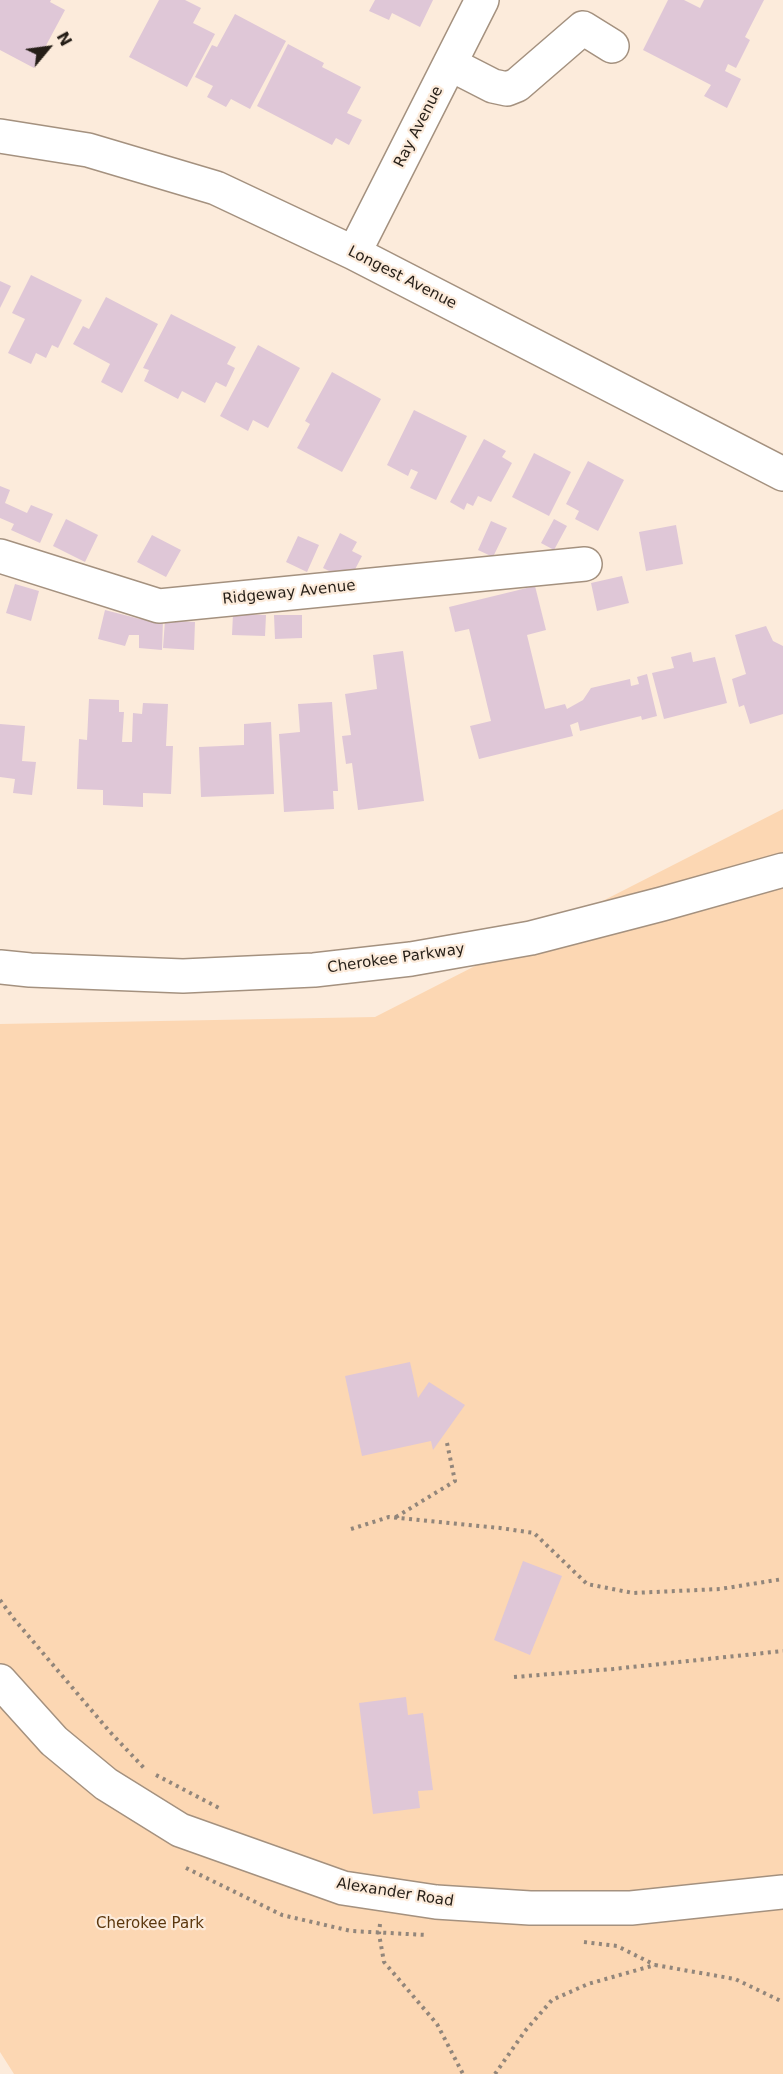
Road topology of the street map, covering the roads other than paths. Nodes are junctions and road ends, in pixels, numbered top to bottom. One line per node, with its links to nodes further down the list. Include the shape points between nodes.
1 (480, 1): 3 (street, Ray Avenue)
2 (612, 46): 3 (street, via 583,28 507,89)
3 (450, 64): 5 (street, Ray Avenue)
4 (0, 136): 5 (street, Longest Avenue, via 88,150 216,188)
5 (354, 253): 6 (street, Longest Avenue)
6 (783, 474)
7 (0, 556): 8 (street, Ridgeway Avenue, via 159,606)
8 (585, 564)
9 (783, 870): 10 (street, Cherokee Parkway, via 531,938 411,959 314,970 183,976)
10 (0, 967)
11 (0, 1681): 12 (street, Alexander Road, via 54,1741 106,1784 180,1830 343,1888 436,1902 530,1908 631,1908)
12 (783, 1892)

